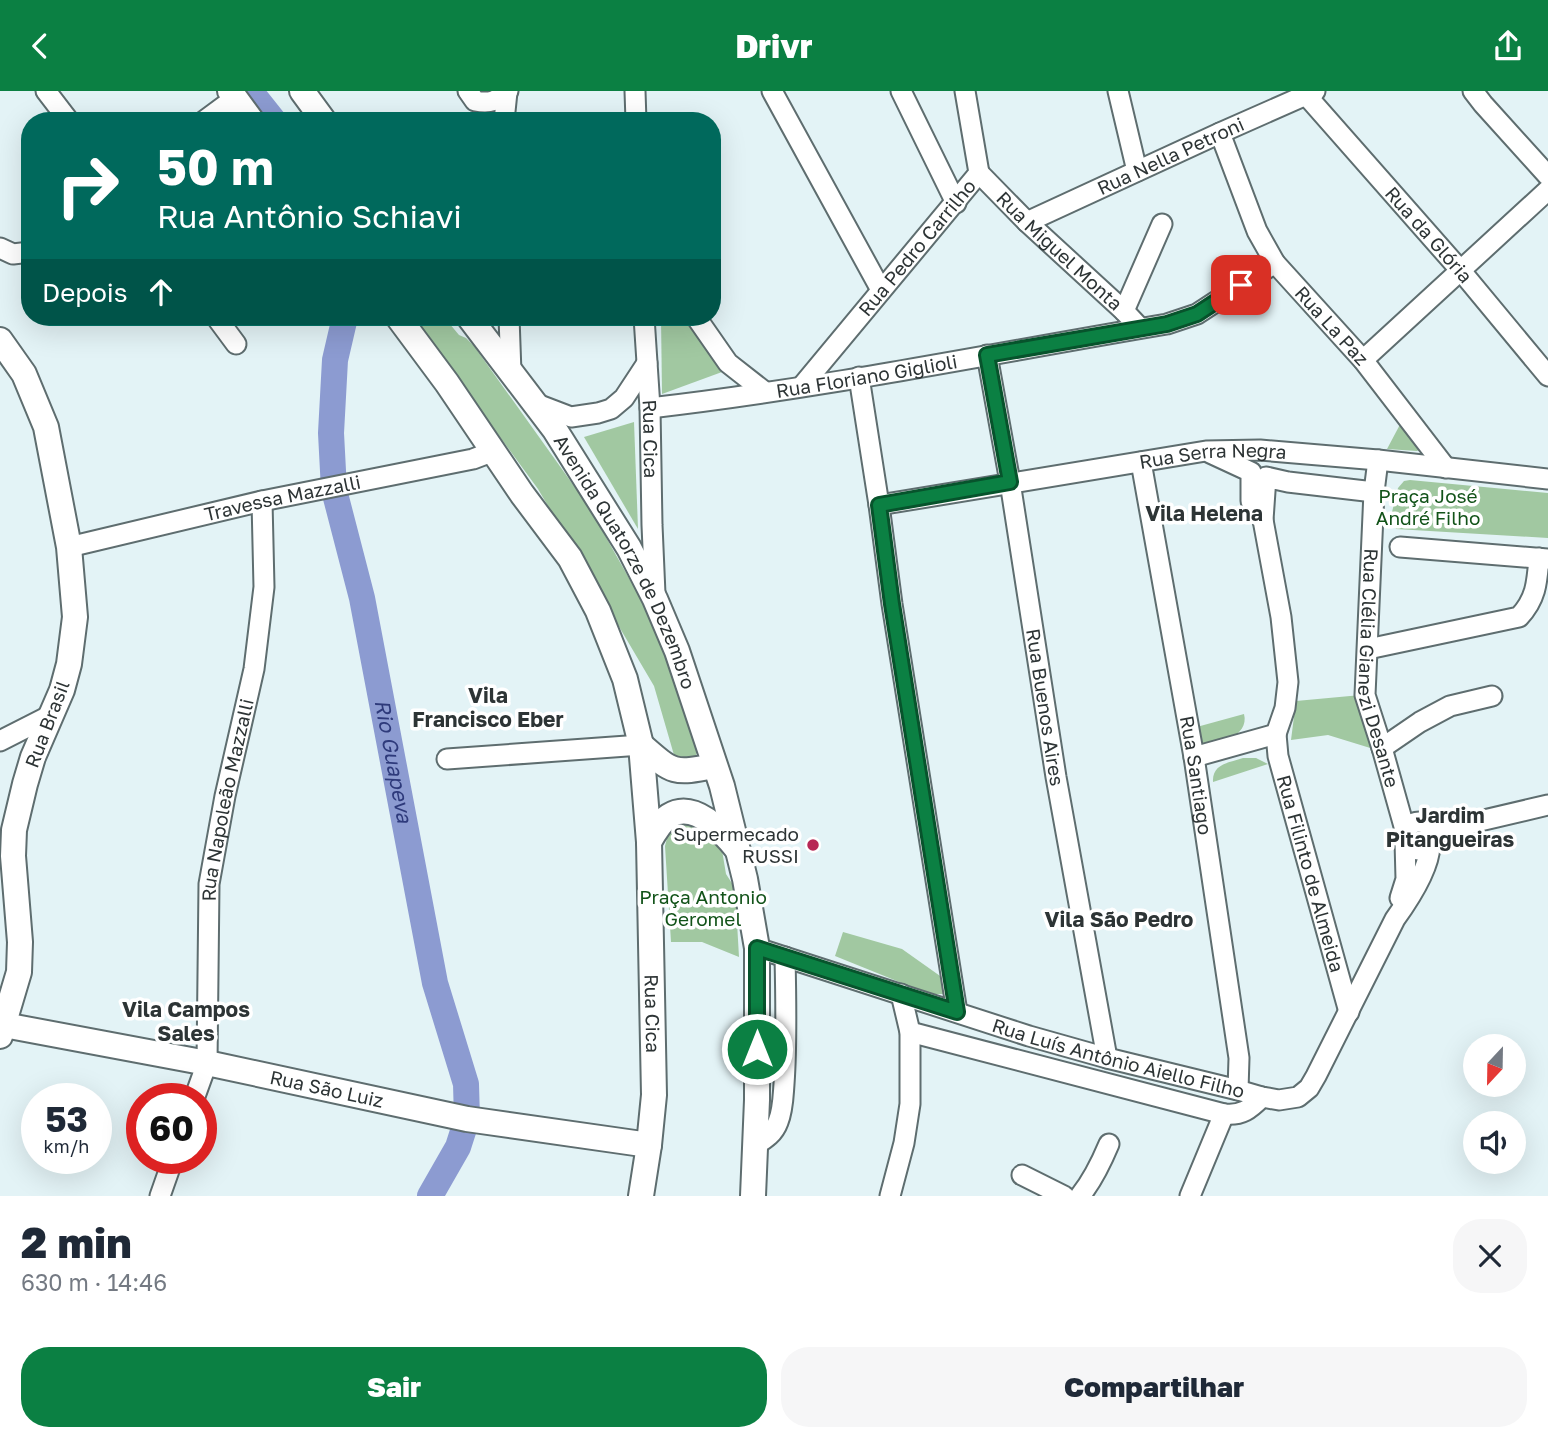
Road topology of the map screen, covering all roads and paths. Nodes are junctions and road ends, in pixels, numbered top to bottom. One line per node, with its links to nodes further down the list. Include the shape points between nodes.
1 (46, 91): 13 (street)
2 (302, 91): 16 (main road)
3 (507, 91): 12 (street, via 486,103); 18 (street)
4 (635, 91): 19 (street)
5 (772, 91): 30 (street)
6 (901, 91): 25 (street)
7 (965, 91): 22 (street, Rua Pedro Carrilho)
8 (1118, 91): 21 (street)
9 (1310, 93): 20 (street, Rua Nella Petroni); 29 (street, Rua da Glória)
10 (232, 94): 14 (street); 15 (main road)
11 (1484, 95): 23 (street)
12 (471, 96): 17 (street)
13 (62, 112)
14 (213, 112)
15 (245, 112)
16 (317, 112)
17 (481, 112)
18 (505, 112)
19 (636, 112)
20 (1220, 133): 21 (street, Rua Nella Petroni); 28 (street, Rua La Paz, via 1257,231)
21 (1137, 171): 26 (street, Rua Nella Petroni)
22 (979, 173): 25 (street, Rua Pedro Carrilho); 26 (street, Rua Miguel Monta)
23 (1548, 176)
24 (1548, 190): 29 (street)
25 (956, 202): 30 (street, Rua Pedro Carrilho)
26 (1027, 222): 31 (street, Rua Miguel Monta)
27 (1162, 224): 31 (street)
28 (1275, 263): 38 (street, Rua Floriano Giglioli, via 1197,314); 42 (street, Rua La Paz)
29 (1461, 271): 42 (street); 46 (street, Rua da Glória)
30 (881, 290): 48 (street, Rua Pedro Carrilho)
31 (1124, 311): 38 (street, Rua Miguel Monta)
32 (223, 326): 40 (street)
33 (404, 326): 54 (main road)
34 (476, 326): 45 (main road, Avenida Quatorze de Dezembro)
35 (509, 326): 45 (street)
36 (645, 326): 43 (street, Rua Cica)
37 (702, 326): 44 (street)
38 (1140, 328): 41 (street, Rua Floriano Giglioli)
39 (0, 339): 65 (main road, Rua Brasil, via 24,374 46,427)
40 (236, 344)
41 (987, 355): 47 (street, Rua Floriano Giglioli); 61 (street, Rua Buenos Aires)
42 (1363, 360): 58 (street, Rua La Paz)
43 (647, 363): 51 (street, Rua Cica, via 624,397 598,414 571,417); 52 (street, Rua Cica)
44 (729, 363): 49 (street); 50 (street, via 732,384)
45 (512, 373): 51 (main road, Avenida Quatorze de Dezembro)
46 (1548, 376)
47 (859, 377): 48 (street, Rua Floriano Giglioli); 64 (street)
48 (802, 386): 49 (street, Rua Floriano Giglioli)
49 (765, 392): 50 (street, Rua Floriano Giglioli)
50 (724, 399): 52 (street, Rua Floriano Giglioli)
51 (537, 404): 68 (main road, Avenida Quatorze de Dezembro, via 629,548)
52 (650, 408): 68 (street, Rua Cica)
53 (1260, 450): 55 (street, Rua Serra Negra); 56 (street, Rua Serra Negra); 59 (street)
54 (494, 451): 63 (street, Travessa Mazzalli); 74 (main road, via 570,558 598,611 625,678)
55 (1206, 451): 57 (street, Rua Serra Negra); 59 (street)
56 (1378, 460): 58 (street, Rua Serra Negra); 62 (street, Rua Clélia Gianezi Desante)
57 (1141, 462): 61 (street, Rua Serra Negra); 76 (street, Rua Santiago)
58 (1446, 468): 60 (street, Rua Serra Negra)
59 (1259, 474): 62 (street); 72 (street, via 1250,492 1251,501 1263,520 1288,682)
60 (1548, 479)
61 (1010, 482): 64 (street, Rua Serra Negra); 92 (street, Rua Buenos Aires, via 1056,777)
62 (1374, 492): 69 (street, Rua Clélia Gianezi Desante)
63 (262, 501): 65 (street, Travessa Mazzalli); 93 (street, Rua Napoleão Mazzalli, via 264,587 254,669 209,884)
64 (879, 505): 88 (street)
65 (69, 547): 71 (main road, Rua Brasil, via 75,617 69,664)
66 (1400, 547): 67 (street)
67 (1544, 558): 69 (street, via 1535,595 1519,617)
68 (655, 599): 78 (main road, Avenida Quatorze de Dezembro, via 677,650)
69 (1368, 649): 75 (street, Rua Clélia Gianezi Desante, via 1365,695)
70 (1492, 696): 75 (street, via 1450,706)
71 (53, 714): 73 (street); 90 (main road, Rua Brasil, via 33,757 14,829 19,972)
72 (1276, 734): 76 (street); 89 (street, Rua Filinto de Almeida, via 1278,756)
73 (0, 741)
74 (641, 745): 77 (street); 78 (main road, via 679,771); 81 (main road)
75 (1382, 748): 80 (street, Rua Clélia Gianezi Desante)
76 (1194, 757): 95 (street, Rua Santiago, via 1239,1058)
77 (447, 759)
78 (714, 765): 82 (main road, Avenida Quatorze de Dezembro)
79 (1548, 805): 83 (street, via 1450,828)
80 (1405, 836): 83 (street, via 1409,825 1421,822 1429,826); 84 (street, Rua Clélia Gianezi Desante, via 1406,879)
81 (649, 837): 82 (main road, via 671,814 685,812 708,821); 99 (main road, Rua Cica, via 654,1095)
82 (735, 841): 85 (main road, Avenida Quatorze de Dezembro)
83 (1432, 841): 84 (street, via 1430,856)
84 (1395, 919): 89 (street)
85 (757, 948): 86 (street, Rua Luís Antônio Aiello Filho); 100 (main road, Avenida Quatorze de Dezembro)
86 (785, 957): 87 (street, Rua Luís Antônio Aiello Filho); 100 (street, via 782,1108 773,1132)
87 (901, 994): 88 (street, Rua Luís Antônio Aiello Filho); 91 (street)
88 (957, 1012): 92 (street, Rua Luís Antônio Aiello Filho)
89 (1349, 1012): 96 (street, Rua Luís Antônio Aiello Filho, via 1309,1088 1298,1097)
90 (2, 1030): 93 (main road, Rua São Luiz)
91 (910, 1032): 97 (street); 106 (street, via 910,1104)
92 (1107, 1058): 95 (street, Rua Luís Antônio Aiello Filho)
93 (207, 1063): 94 (street, Rua Napoleão Mazzalli); 99 (main road, Rua São Luiz, via 482,1121)
94 (200, 1083)
95 (1238, 1090): 96 (street, Rua Luís Antônio Aiello Filho)
96 (1262, 1097): 97 (street, via 1245,1112)
97 (1224, 1114): 109 (street)
98 (1109, 1144): 108 (street)
99 (649, 1145): 104 (main road, Rua Cica)
100 (755, 1145): 105 (main road, Avenida Quatorze de Dezembro)
101 (168, 1174): 103 (street)
102 (1022, 1175): 107 (street)
103 (160, 1196)
104 (641, 1196)
105 (752, 1196)
106 (890, 1196)
107 (1064, 1196)
108 (1080, 1196)
109 (1190, 1196)

